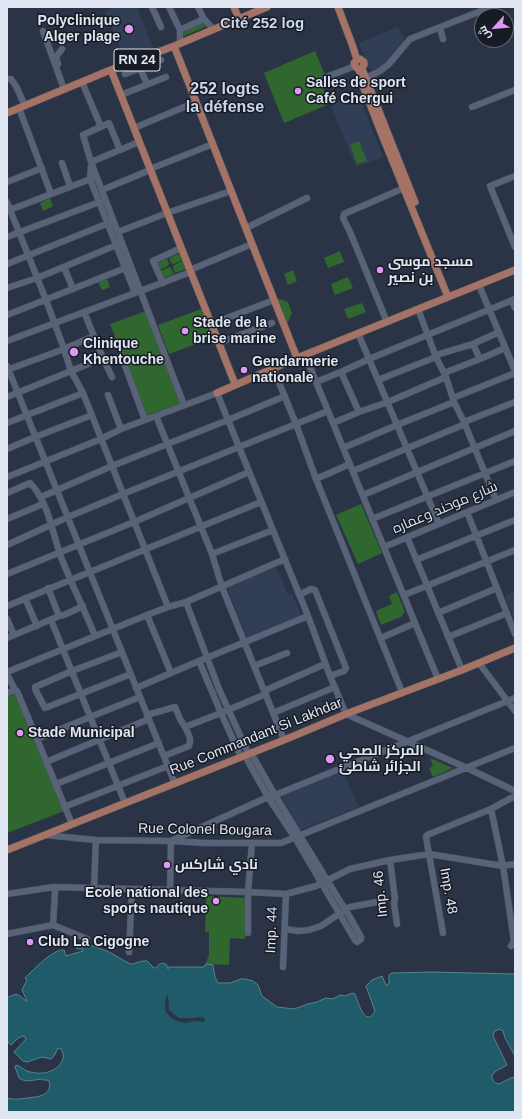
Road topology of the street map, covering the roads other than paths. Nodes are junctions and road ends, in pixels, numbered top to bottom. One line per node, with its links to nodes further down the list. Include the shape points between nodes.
1 (152, 7): 11 (street)
2 (170, 7): 14 (street)
3 (198, 7): 9 (street)
4 (234, 7): 10 (main road)
5 (267, 7): 10 (main road, RN 24)
6 (338, 7): 20 (main road)
7 (341, 7): 20 (main road, via 356,46)
8 (491, 7): 12 (street)
9 (204, 19): 13 (street); 14 (street)
10 (238, 19): 13 (main road, RN 24)
11 (161, 27)
12 (440, 28): 16 (street); 27 (street, via 410,40 389,64)
13 (213, 29): 17 (main road, RN 24)
14 (180, 30): 17 (street)
15 (43, 31): 30 (street)
16 (443, 39)
17 (177, 45): 22 (main road, RN 24); 33 (main road)
18 (62, 49): 30 (street, via 56,60)
19 (161, 60): 21 (street)
20 (359, 64): 26 (street); 27 (main road); 50 (main road, via 364,86)
21 (140, 68): 23 (street); 29 (street)
22 (111, 70): 28 (main road, RN 24); 32 (main road)
23 (125, 74)
24 (166, 77): 29 (street)
25 (7, 78): 34 (street, via 11,79)
26 (324, 78)
27 (366, 78): 80 (main road)
28 (82, 82): 30 (main road, RN 24); 37 (street)
29 (146, 84): 32 (street)
30 (66, 88): 34 (main road, RN 24)
31 (515, 90): 35 (street)
32 (120, 95): 38 (main road)
33 (196, 102): 38 (street); 40 (main road)
34 (22, 107): 36 (main road, RN 24); 44 (street)
35 (472, 108)
36 (7, 113)
37 (101, 127): 41 (street, via 109,123); 42 (street, via 83,135)
38 (134, 128): 39 (main road)
39 (139, 142): 41 (street); 45 (main road)
40 (213, 144): 45 (street); 52 (main road)
41 (120, 150): 42 (street)
42 (91, 162): 47 (street)
43 (62, 163): 49 (street)
44 (42, 168): 48 (street); 53 (street)
45 (150, 170): 51 (street); 58 (main road)
46 (515, 176): 66 (street, via 490,186)
47 (94, 178): 49 (street); 51 (street); 55 (street)
48 (7, 182)
49 (70, 186): 53 (street)
50 (404, 188): 80 (main road); 89 (street, via 344,214 343,218)
51 (102, 190): 55 (street)
52 (231, 191): 58 (street); 60 (main road)
53 (51, 194): 57 (street)
54 (307, 198): 60 (street)
55 (103, 201): 59 (street); 61 (street)
56 (7, 202): 57 (street)
57 (8, 210): 61 (street)
58 (167, 213): 62 (street); 67 (main road)
59 (111, 222): 62 (street); 64 (street); 68 (street)
60 (246, 228): 65 (main road)
61 (19, 232): 63 (street); 68 (street)
62 (118, 232): 64 (street)
63 (7, 237)
64 (119, 244): 70 (street); 71 (street)
65 (252, 244): 73 (street); 82 (main road)
66 (515, 247)
67 (181, 248): 73 (main road); 75 (street, via 153,261)
68 (28, 256): 69 (street); 74 (street)
69 (7, 264)
70 (64, 267): 74 (street); 78 (street)
71 (128, 267): 78 (street); 79 (street)
72 (515, 270): 76 (main road)
73 (190, 271): 75 (street); 92 (main road)
74 (37, 278): 77 (street); 81 (street)
75 (163, 283): 79 (street)
76 (479, 285): 80 (main road); 86 (street)
77 (7, 288)
78 (72, 289): 81 (street)
79 (138, 292): 87 (street); 129 (street)
80 (450, 296): 85 (main road)
81 (46, 300): 88 (street); 90 (street)
82 (274, 300): 92 (street); 106 (main road)
83 (513, 300): 84 (street); 86 (street)
84 (515, 308)
85 (418, 309): 89 (main road); 95 (street)
86 (490, 310): 93 (street); 95 (street)
87 (84, 312): 90 (street); 96 (street)
88 (7, 315)
89 (387, 322): 94 (main road)
90 (55, 323): 97 (street); 101 (street)
91 (272, 323): 98 (street)
92 (211, 324): 98 (main road)
93 (499, 332): 99 (street); 100 (street)
94 (358, 333): 103 (main road); 107 (street)
95 (428, 334): 104 (street); 107 (street)
96 (94, 336): 101 (street); 105 (street)
97 (7, 341)
98 (219, 343): 119 (main road)
99 (473, 344): 104 (street); 108 (street)
100 (505, 348): 108 (street); 109 (street)
101 (64, 349): 110 (street); 112 (street)
102 (121, 355): 135 (street)
103 (305, 355): 106 (main road); 118 (street)
104 (436, 356): 115 (street); 117 (street)
105 (103, 358): 112 (street); 116 (street)
106 (297, 358): 111 (main road)
107 (369, 359): 113 (street); 117 (street)
108 (480, 359): 115 (street)
109 (513, 362): 114 (street)
110 (7, 368): 120 (street)
111 (274, 368): 119 (main road); 124 (street)
112 (71, 371): 120 (street); 121 (street)
113 (341, 372): 118 (street); 131 (street)
114 (515, 372): 126 (street)
115 (445, 375): 126 (street); 127 (street)
116 (112, 377)
117 (378, 380): 127 (street)
118 (316, 382): 130 (street)
119 (235, 384): 122 (main road)
120 (18, 392): 125 (street); 132 (street)
121 (83, 393): 132 (street); 133 (street)
122 (217, 393): 129 (street); 136 (street)
123 (108, 395): 142 (street)
124 (285, 396): 136 (street); 140 (street)
125 (7, 397)
126 (454, 400): 139 (street); 141 (street)
127 (388, 402): 131 (street); 141 (street)
128 (515, 402): 139 (street)
129 (184, 405): 134 (street)
130 (328, 411): 138 (street); 140 (street)
131 (359, 412): 138 (street)
132 (27, 415): 137 (street); 144 (street)
133 (92, 415): 144 (street); 145 (street)
134 (156, 416): 135 (street); 146 (street)
135 (145, 420): 142 (street)
136 (228, 420): 146 (street); 147 (street)
137 (7, 423)
138 (333, 423): 148 (street)
139 (465, 423): 149 (street); 151 (street)
140 (296, 424): 147 (street); 162 (street)
141 (397, 425): 148 (street); 151 (street)
142 (121, 429): 145 (street)
143 (515, 431): 149 (street)
144 (35, 437): 150 (street); 153 (street)
145 (101, 439): 153 (street); 155 (street)
146 (167, 444): 155 (street); 156 (street)
147 (239, 448): 156 (street); 158 (street)
148 (343, 448): 154 (street)
149 (475, 448): 159 (street); 160 (street)
150 (7, 449)
151 (408, 449): 157 (street); 159 (street)
152 (515, 461): 160 (street)
153 (45, 462): 161 (street); 163 (street)
154 (350, 464): 157 (street); 162 (street)
155 (112, 466): 163 (street); 166 (street)
156 (178, 471): 166 (street); 170 (street)
157 (353, 471): 167 (street)
158 (249, 472): 170 (street); 172 (street)
159 (418, 472): 167 (street); 169 (street)
160 (485, 473): 169 (street); 171 (street)
161 (7, 477)
162 (316, 479): 224 (street)
163 (57, 490): 168 (street); 175 (street)
164 (7, 492): 168 (street, via 30,483)
165 (515, 492): 171 (street, شارع موحند وعماره)
166 (123, 494): 175 (street); 179 (street)
167 (363, 495): 177 (street)
168 (41, 497): 173 (street)
169 (428, 497): 177 (street); 180 (street)
170 (189, 498): 179 (street); 182 (street)
171 (496, 500): 174 (street, شارع موحند وعماره)
172 (262, 502): 182 (street); 183 (street)
173 (43, 504): 176 (street); 181 (street)
174 (467, 512): 180 (street, شارع موحند وعماره); 184 (street)
175 (68, 518): 181 (street); 187 (street)
176 (7, 519)
177 (372, 519): 188 (street)
178 (515, 520): 184 (street)
179 (134, 522): 187 (street); 189 (street)
180 (439, 524): 185 (street, شارع موحند وعماره)
181 (52, 526): 186 (street); 191 (street)
182 (201, 526): 189 (street); 192 (street)
183 (273, 530): 192 (street); 193 (street)
184 (476, 536): 194 (street); 195 (street)
185 (407, 537): 188 (street, شارع موحند وعماره); 194 (street)
186 (7, 545)
187 (79, 545): 191 (street); 196 (street)
188 (384, 547): 204 (street)
189 (145, 549): 196 (street); 209 (street)
190 (515, 550): 195 (street)
191 (60, 552): 197 (street); 198 (street)
192 (212, 554): 200 (street)
193 (285, 559): 200 (street); 203 (street)
194 (416, 560): 199 (street)
195 (487, 561): 199 (street); 202 (street)
196 (90, 572): 198 (street); 219 (street)
197 (7, 574)
198 (71, 580): 201 (street); 208 (street)
199 (427, 585): 204 (street); 210 (street)
200 (222, 587): 206 (street); 226 (street)
201 (48, 588): 205 (street); 213 (street)
202 (498, 588): 210 (street); 211 (street)
203 (299, 595): 214 (street); 241 (street, via 311,589 315,590 346,668)
204 (404, 595): 217 (street)
205 (25, 598): 207 (street); 218 (street)
206 (186, 602): 209 (street); 231 (street)
207 (7, 606)
208 (83, 606): 213 (street); 222 (street)
209 (168, 607): 212 (street)
210 (438, 613): 225 (street)
211 (507, 613): 220 (street); 225 (street)
212 (147, 615): 219 (street); 239 (street)
213 (59, 616): 216 (street)
214 (308, 616): 226 (street); 234 (street)
215 (7, 619): 221 (street)
216 (51, 620): 218 (street); 228 (street)
217 (415, 623): 224 (street); 242 (street)
218 (37, 626): 221 (street)
219 (112, 629): 222 (street); 229 (street)
220 (515, 634)
221 (14, 635): 223 (street)
222 (95, 636): 228 (street)
223 (7, 638)
224 (380, 638): 247 (street)
225 (448, 638): 236 (street)
226 (244, 643): 231 (street); 235 (street)
227 (515, 648): 233 (main road, Rue Commandant Si Lakhdar)
228 (62, 649): 237 (street); 238 (street)
229 (122, 652): 237 (street); 240 (street)
230 (287, 653): 235 (street)
231 (207, 657): 232 (street); 253 (street)
232 (199, 661): 239 (street); 255 (street)
233 (479, 663): 236 (main road, Rue Commandant Si Lakhdar); 252 (street)
234 (325, 664): 241 (street); 246 (street)
235 (254, 666): 246 (street)
236 (462, 670): 242 (main road, Rue Commandant Si Lakhdar)
237 (72, 671): 249 (street); 249 (street, via 35,689 45,708)
238 (7, 673): 245 (street)
239 (171, 673): 244 (street)
240 (131, 674): 244 (street); 249 (street)
241 (330, 676): 243 (street)
242 (438, 679): 247 (main road, Rue Commandant Si Lakhdar)
243 (335, 687): 256 (street); 257 (street)
244 (136, 688): 250 (street)
245 (15, 690): 248 (street); 261 (street)
246 (265, 692): 253 (street); 256 (street)
247 (402, 692): 257 (main road, Rue Commandant Si Lakhdar)
248 (7, 693)
249 (81, 695): 258 (street)
250 (140, 697): 258 (street); 259 (street)
251 (515, 698): 252 (street)
252 (508, 701): 254 (street); 264 (street)
253 (228, 710): 255 (street); 267 (street)
254 (515, 711)
255 (221, 713): 260 (street); 267 (street)
256 (273, 713): 263 (street)
257 (346, 714): 263 (main road, Rue Commandant Si Lakhdar); 264 (street)
258 (90, 717): 261 (street); 262 (street)
259 (148, 717): 260 (street, via 175,706); 262 (street); 265 (street)
260 (185, 728): 268 (street, via 190,736 189,746)
261 (37, 739): 269 (street)
262 (99, 740): 269 (street); 270 (street)
263 (284, 740): 267 (main road, Rue Commandant Si Lakhdar)
264 (407, 741): 272 (street); 277 (street)
265 (159, 743): 268 (street); 270 (street)
266 (515, 748): 272 (street, Rue Colonel Bougara)
267 (246, 755): 274 (main road, Rue Commandant Si Lakhdar); 277 (street); 278 (street)
268 (164, 756): 271 (street)
269 (46, 762): 273 (street)
270 (109, 762): 273 (street); 275 (street)
271 (168, 766): 274 (street); 275 (street)
272 (467, 768): 276 (street); 285 (street, Rue Colonel Bougara)
273 (56, 784): 281 (street)
274 (175, 784): 280 (main road, Rue Commandant Si Lakhdar)
275 (118, 785): 280 (street); 281 (street)
276 (515, 791)
277 (275, 795): 278 (street); 285 (street)
278 (268, 797): 285 (street); 287 (street)
279 (515, 797): 282 (street)
280 (125, 803): 283 (main road, Rue Commandant Si Lakhdar)
281 (64, 807): 283 (street)
282 (491, 809): 290 (street, Imp. 48, via 429,834 426,837); 293 (street)
283 (72, 824): 284 (main road, Rue Commandant Si Lakhdar)
284 (44, 835): 286 (street, Rue Colonel Bougara); 289 (main road, Rue Commandant Si Lakhdar)
285 (298, 837): 288 (street, Rue Colonel Bougara, via 281,843); 294 (street)
286 (96, 840): 287 (street, Rue Colonel Bougara); 296 (street)
287 (171, 841): 288 (street, Rue Colonel Bougara); 298 (street)
288 (252, 843): 299 (street)
289 (7, 850)
290 (429, 854): 291 (street); 293 (street); 308 (street, Imp. 48)
291 (390, 860): 294 (street, via 350,869); 304 (street, Imp. 46)
292 (515, 864): 293 (street)
293 (503, 866): 311 (street)
294 (325, 882): 301 (street); 303 (street)
295 (54, 887): 296 (street); 300 (street); 305 (street)
296 (94, 888): 297 (street)
297 (132, 889): 298 (street); 312 (street)
298 (170, 890): 299 (street)
299 (248, 892): 301 (street); 307 (street)
300 (7, 894)
301 (286, 894): 306 (street, Imp. 44)
302 (377, 902): 303 (street)
303 (342, 911): 306 (street, via 321,926 309,930)
304 (397, 924)
305 (53, 926): 309 (street); 310 (street)
306 (285, 929): 313 (street, Imp. 44)
307 (248, 933)
308 (444, 933)
309 (7, 934)
310 (88, 938)
311 (513, 943)
312 (129, 952)
313 (283, 967)

